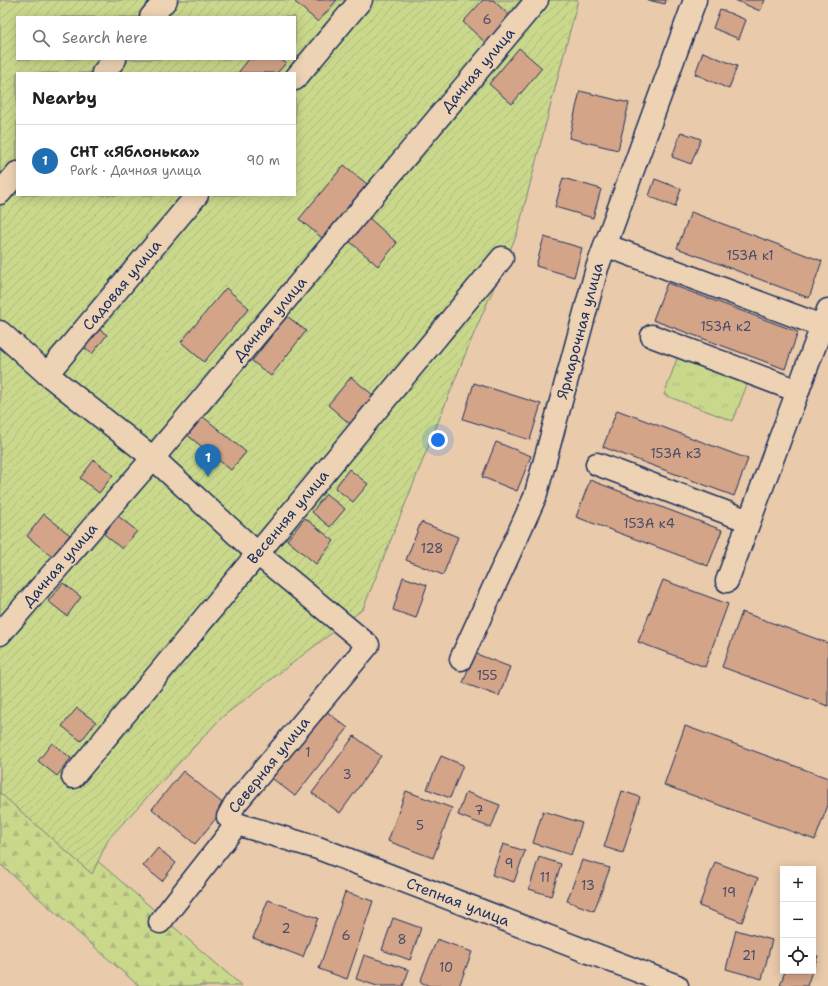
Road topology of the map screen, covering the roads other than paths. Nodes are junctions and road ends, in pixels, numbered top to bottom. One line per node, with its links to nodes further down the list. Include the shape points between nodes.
1 (166, 0): 5 (street)
2 (361, 0): 8 (street)
3 (537, 0): 19 (street, Дачная улица)
4 (695, 0): 12 (street, Ярмарочная улица)
5 (152, 16)
6 (114, 60): 7 (street)
7 (104, 72)
8 (296, 78)
9 (16, 174): 10 (street)
10 (0, 193)
11 (196, 196): 17 (street, Садовая улица)
12 (605, 245): 14 (street); 25 (street, Ярмарочная улица, via 596,268 535,497)
13 (502, 258): 22 (street, Весенняя улица)
14 (825, 318): 18 (street)
15 (0, 332): 17 (street)
16 (652, 336): 18 (street)
17 (47, 374): 19 (street)
18 (798, 391): 21 (street)
19 (153, 458): 22 (street); 24 (street, Дачная улица)
20 (597, 464): 21 (street)
21 (749, 521): 23 (street)
22 (258, 554): 26 (street, Весенняя улица); 27 (street, Северная улица, via 368,645 235,804 228,817)
23 (727, 582)
24 (0, 634)
25 (461, 658)
26 (73, 777)
27 (237, 824): 28 (street, Северная улица); 29 (street, Степная улица, via 318,848)
28 (160, 922)
29 (677, 986)

